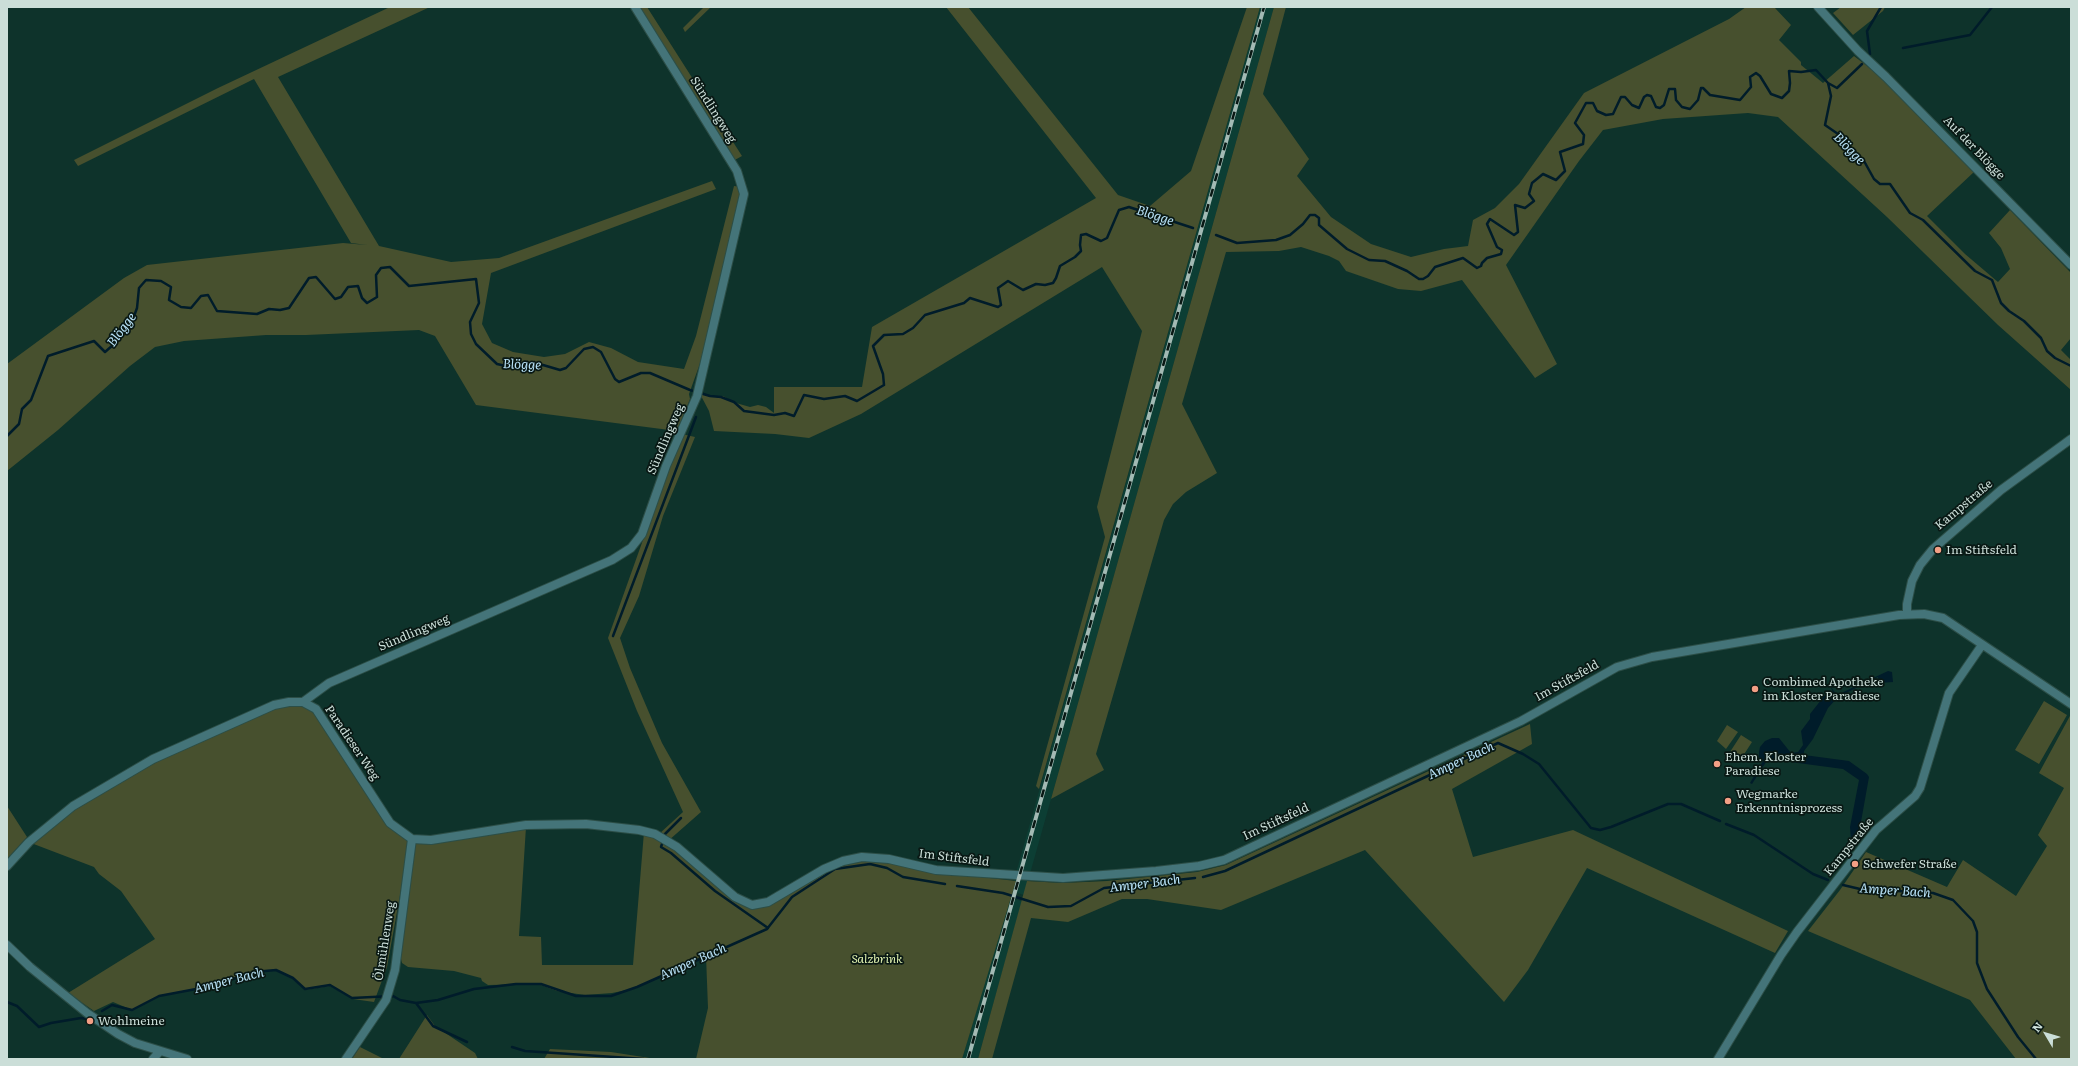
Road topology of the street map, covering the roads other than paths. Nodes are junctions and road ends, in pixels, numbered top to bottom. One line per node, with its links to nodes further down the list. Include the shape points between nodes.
1 (634, 7): 7 (street, Sündlingweg, via 737,171 743,186 744,201 696,400 666,466 642,534 631,548 612,560 329,683)
2 (1818, 7): 3 (street, Auf der Blögge, via 1858,51 1892,82)
3 (2071, 265)
4 (2071, 439): 5 (street, Kampstraße, via 2001,490 1933,548 1912,581 1906,604)
5 (1907, 614): 6 (street, via 1943,618); 9 (street, Im Stiftsfeld, via 1681,652 1623,665 1521,721 1224,860 1199,866 1063,878 936,870 889,859 862,857 824,869 768,902 752,904 735,897 677,847 655,834 639,830 586,824 526,825 431,840)
6 (1982, 645): 8 (street); 16 (street, Kampstraße, via 1949,693 1920,788 1915,796 1876,830 1798,932 1781,955)
7 (303, 702): 9 (street, Paradieser Weg, via 316,709 390,823); 10 (street, via 274,705 153,760 73,806 29,842)
8 (2071, 704)
9 (412, 839): 15 (street, Ölmühlenweg, via 394,970 386,1000)
10 (7, 866)
11 (7, 945): 12 (street, via 25,963 102,1024 135,1043)
12 (160, 1051): 13 (street); 14 (street)
13 (153, 1059)
14 (187, 1059)
15 (346, 1059)
16 (1718, 1059)

